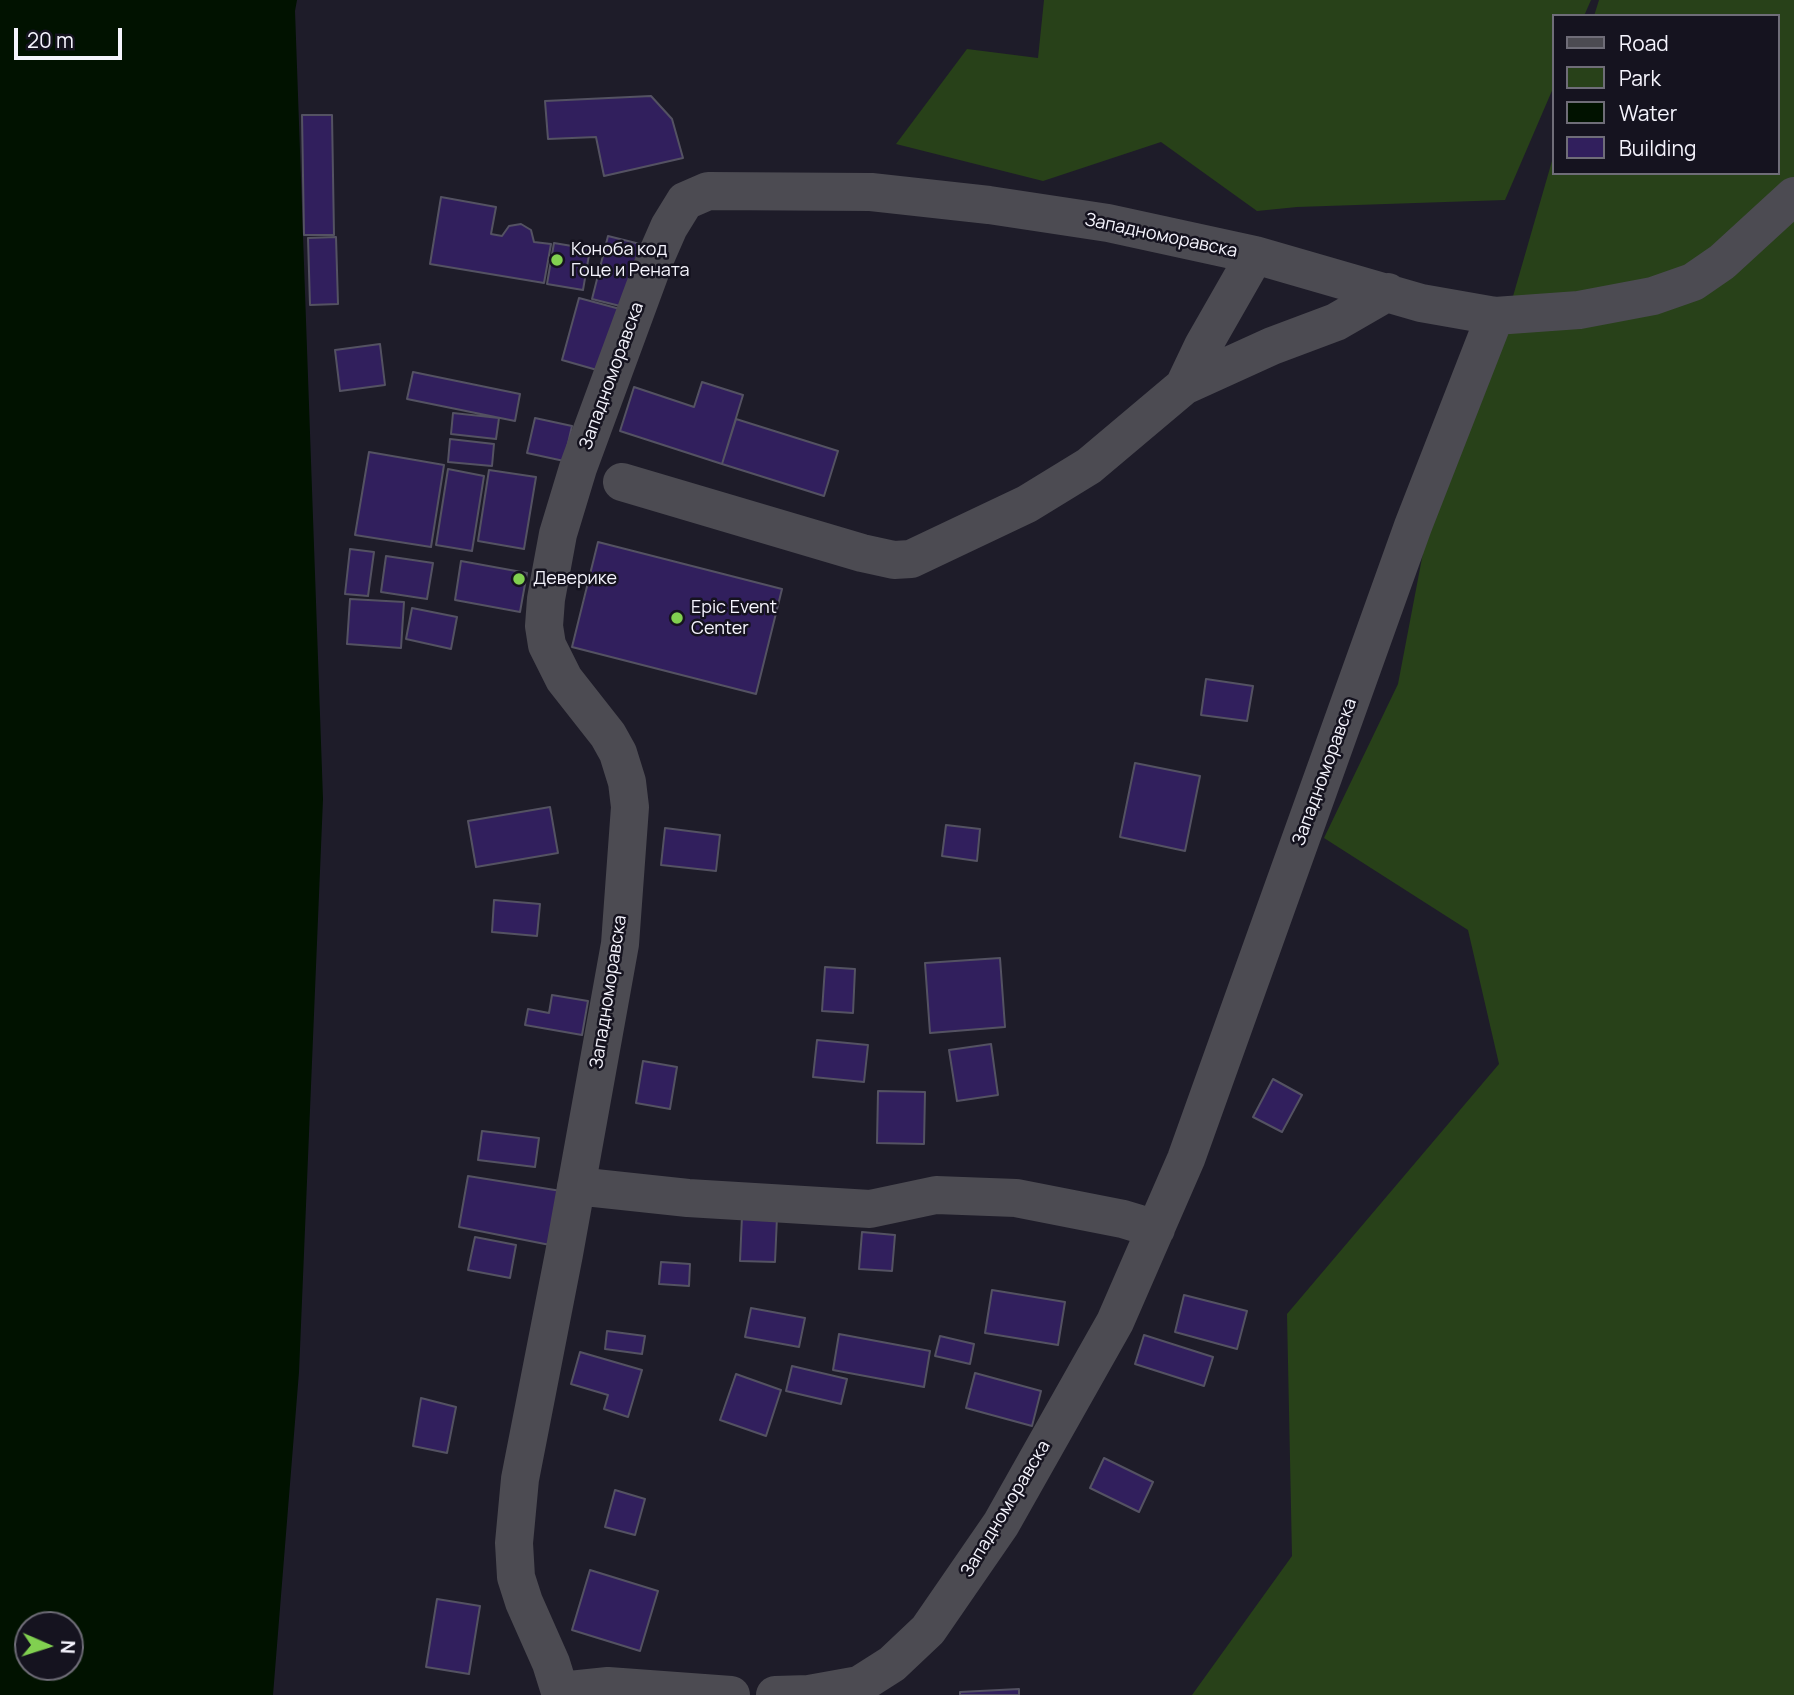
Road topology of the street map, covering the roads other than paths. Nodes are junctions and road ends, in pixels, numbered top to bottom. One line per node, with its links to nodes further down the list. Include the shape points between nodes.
1 (1794, 196): 4 (street, Западноморавска, via 1722,262 1693,282 1653,296 1580,310)
2 (1255, 255): 3 (street, Западноморавска); 5 (street); 7 (street, Западноморавска, via 1108,223 871,192 708,191 685,201 655,260 578,468 558,534 546,599 547,645 564,679 618,753 630,807 620,944)
3 (1388, 292): 4 (street, Западноморавска); 5 (street, via 1336,322)
4 (1494, 316): 8 (street, Западноморавска, via 1413,526 1186,1159)
5 (1184, 386): 6 (street, via 1089,466 1048,492 911,559 862,553)
6 (622, 482)
7 (576, 1186): 8 (street, via 870,1209 936,1195 1016,1198); 9 (street, Западноморавска, via 520,1479 514,1543 516,1577)
8 (1156, 1229): 11 (street, Западноморавска, via 1115,1322 1001,1524 928,1630 892,1664 859,1685)
9 (560, 1693): 10 (street, Западноморавска, via 608,1686)
10 (731, 1695)
11 (775, 1695)

